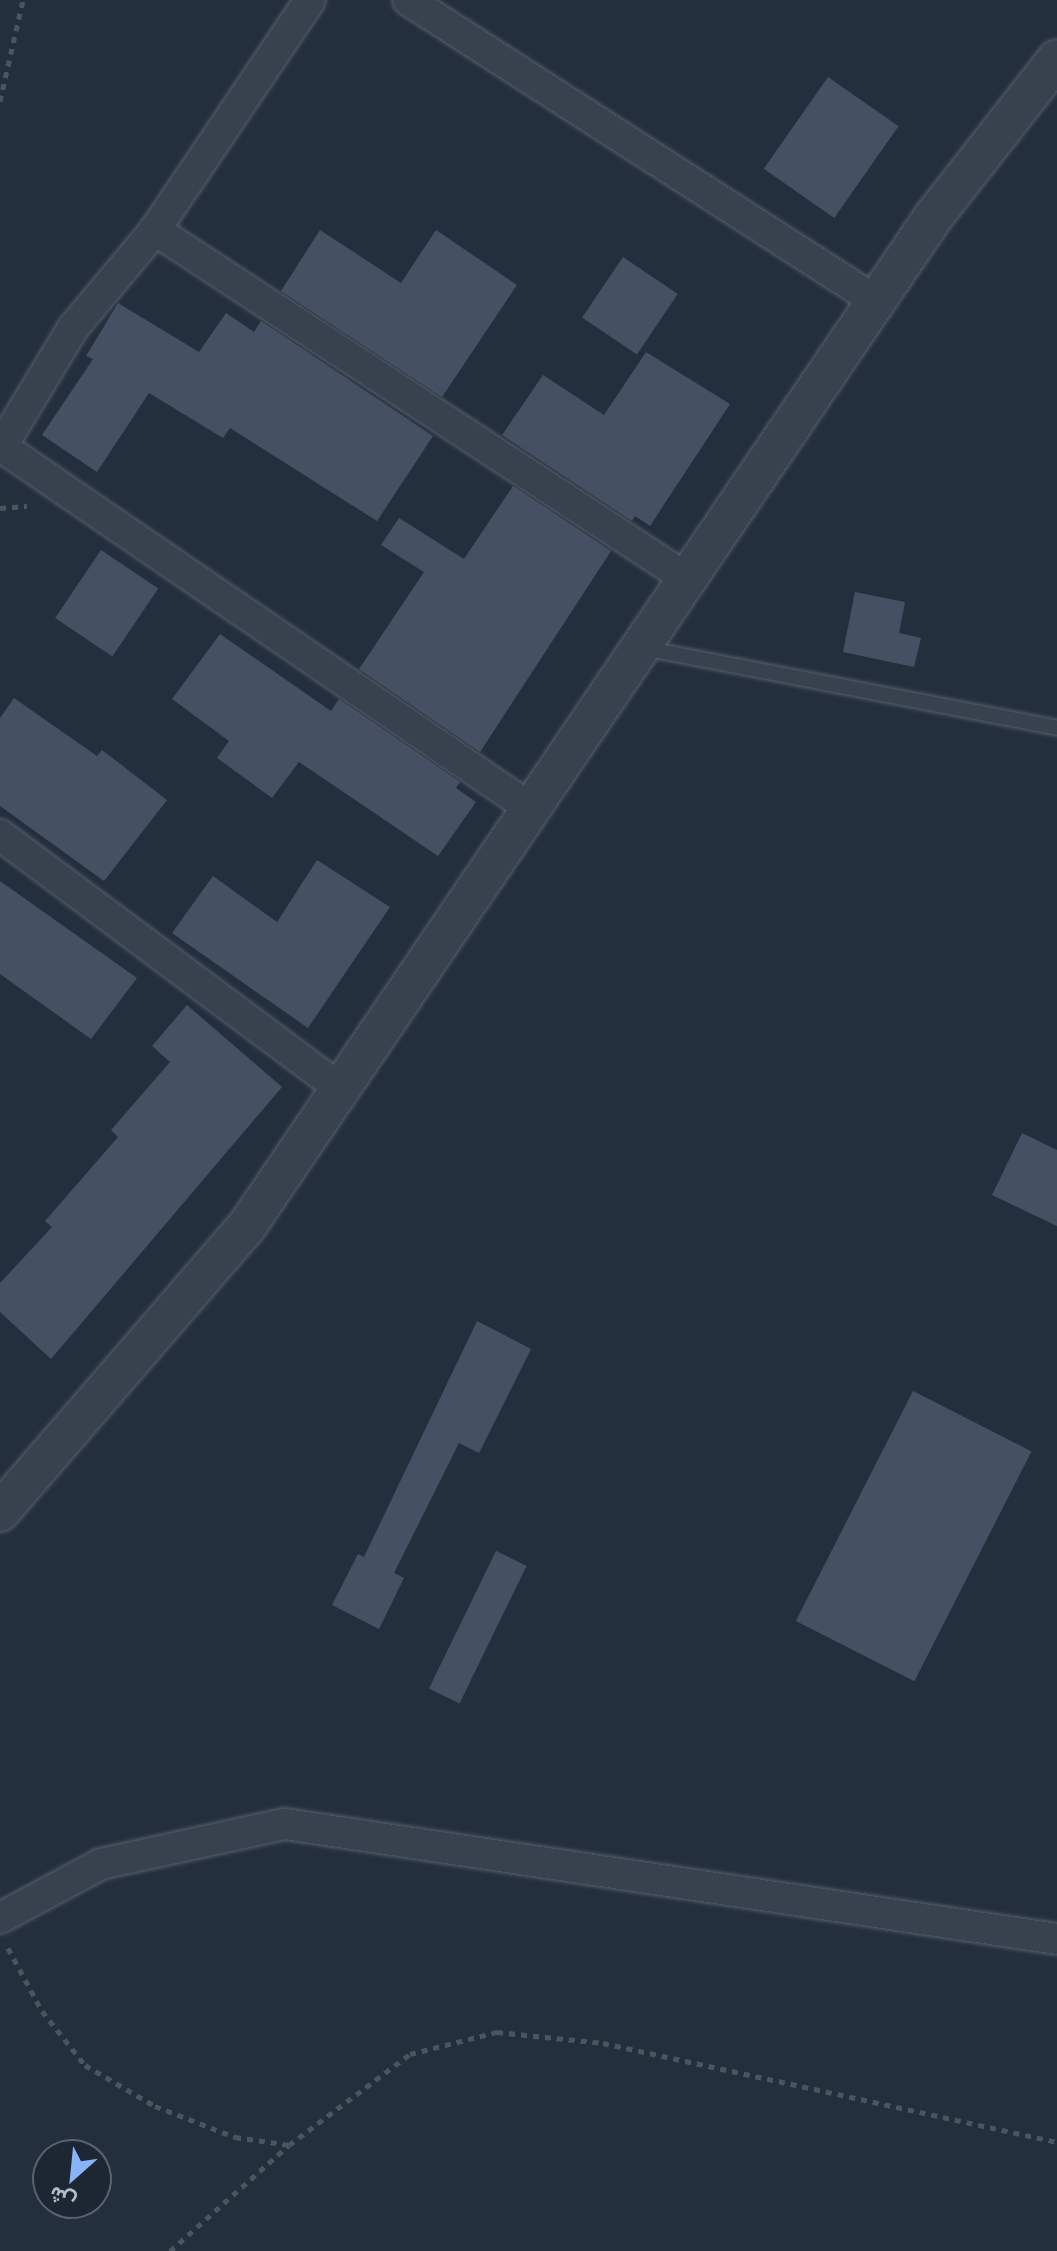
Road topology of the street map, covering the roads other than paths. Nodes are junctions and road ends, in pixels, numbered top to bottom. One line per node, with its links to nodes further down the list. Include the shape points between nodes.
1 (310, 0): 4 (street)
2 (408, 0): 5 (street)
3 (1057, 59): 5 (street)
4 (155, 230): 6 (street, via 73,328); 7 (street)
5 (876, 301): 7 (street)
6 (1, 448): 10 (street)
7 (689, 580): 8 (street)
8 (643, 648): 9 (lane); 10 (street)
9 (1057, 728)
10 (533, 810): 12 (street)
11 (0, 835): 12 (street)
12 (341, 1089): 13 (street, via 247,1226)
13 (0, 1512)
14 (0, 1918): 15 (street, via 101,1864 285,1824)
15 (1057, 1939)

